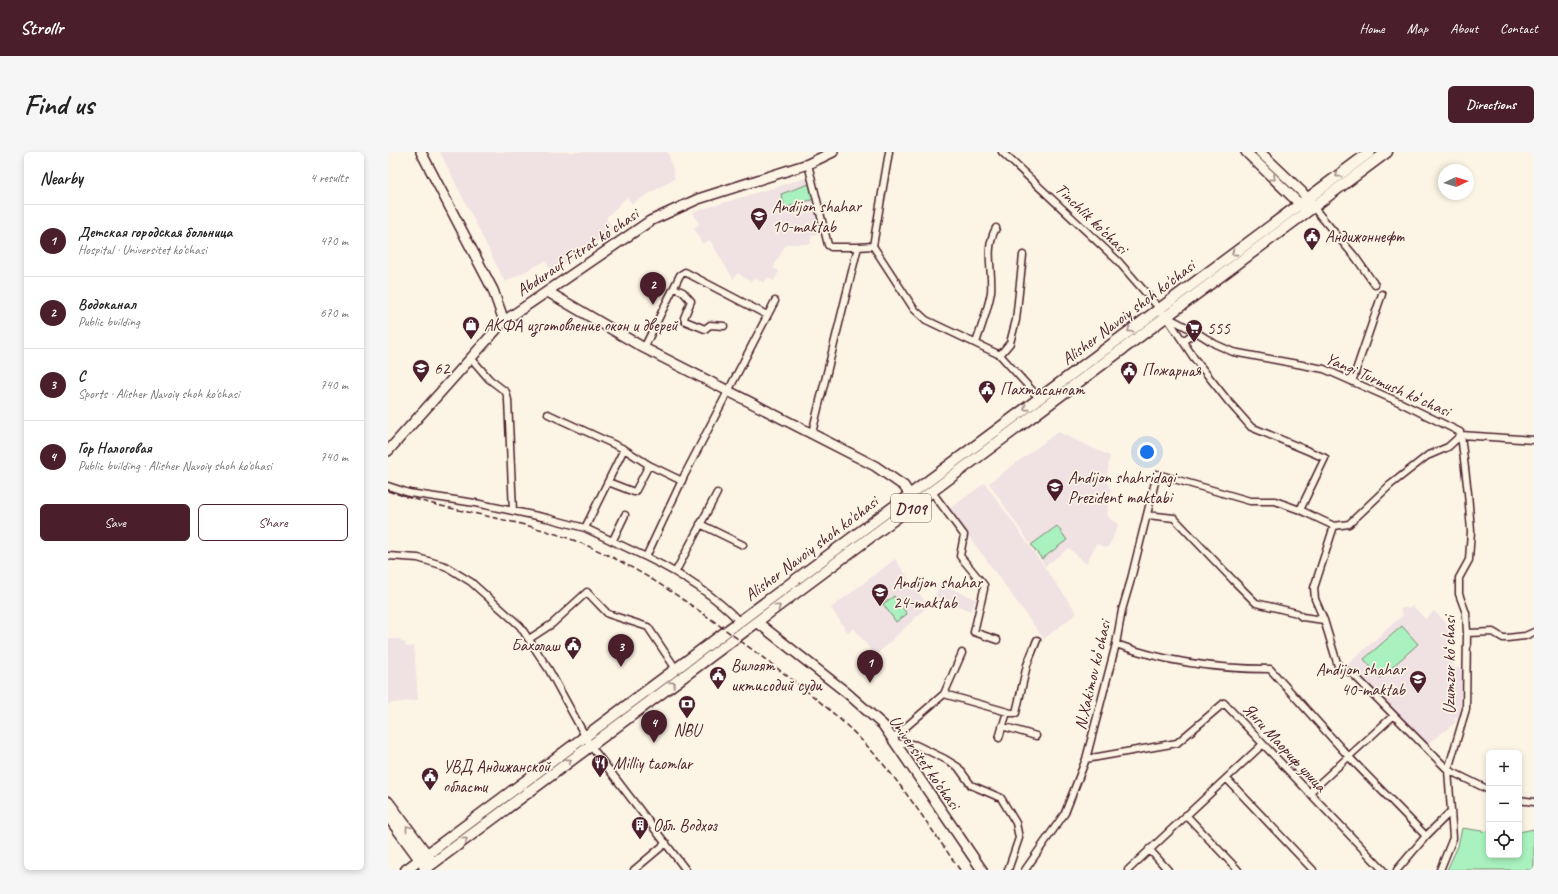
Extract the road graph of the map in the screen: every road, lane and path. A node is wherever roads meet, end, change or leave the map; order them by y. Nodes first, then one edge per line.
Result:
1 (421, 152) edge
2 (833, 152) edge
3 (889, 152) edge
4 (1002, 152) edge
5 (1246, 152) edge
6 (1260, 152) edge
7 (1370, 152) edge
8 (1387, 152) edge
9 (808, 164) junction
10 (1307, 205) junction
11 (996, 228) dead end
12 (873, 246) junction
13 (858, 247) junction
14 (1024, 255) dead end
15 (1375, 285) dead end
16 (674, 288) junction
17 (548, 292) junction
18 (1382, 294) dead end
19 (775, 301) dead end
20 (1162, 312) junction
21 (767, 315) junction
22 (504, 321) junction
23 (724, 326) dead end
24 (1196, 332) junction
25 (1183, 341) junction
26 (976, 343) junction
27 (1110, 345) junction
28 (644, 348) junction
29 (1117, 354) junction
30 (1000, 355) junction
31 (1097, 355) junction
32 (471, 358) junction
33 (1104, 364) junction
34 (1352, 382) junction
35 (727, 392) junction
36 (1039, 398) junction
37 (548, 414) dead end
38 (1007, 422) junction
39 (1013, 430) junction
40 (812, 433) junction
41 (1461, 435) junction
42 (1534, 440) edge
43 (624, 449) junction
44 (388, 451) edge
45 (649, 465) junction
46 (682, 481) junction
47 (608, 482) junction
48 (388, 486) edge
49 (932, 492) junction
50 (717, 493) dead end
51 (909, 495) junction
52 (916, 504) junction
53 (1300, 510) junction
54 (513, 511) junction
55 (625, 515) dead end
56 (1147, 515) junction
57 (700, 524) junction
58 (1334, 526) junction
59 (585, 528) junction
60 (852, 537) junction
61 (612, 540) junction
62 (743, 544) dead end
63 (858, 547) junction
64 (388, 556) edge
65 (646, 557) junction
66 (676, 571) junction
67 (1324, 620) junction
68 (739, 621) junction
69 (757, 622) junction
70 (1534, 632) edge
71 (1467, 633) junction
72 (529, 638) junction
73 (997, 640) dead end
74 (1037, 640) dead end
75 (1116, 644) junction
76 (962, 653) dead end
77 (676, 669) junction
78 (944, 694) junction
79 (1007, 712) junction
80 (1393, 716) junction
81 (1002, 726) junction
82 (1036, 736) dead end
83 (999, 738) dead end
84 (588, 741) junction
85 (895, 741) junction
86 (1263, 744) junction
87 (1349, 757) junction
88 (1086, 759) junction
89 (1448, 770) junction
90 (1227, 779) junction
91 (1486, 789) edge
92 (1309, 793) junction
93 (1522, 800) edge
94 (388, 802) edge
95 (1534, 802) edge
96 (1451, 811) junction
97 (1186, 815) junction
98 (388, 816) edge
99 (1426, 836) junction
100 (666, 843) junction
101 (1149, 849) junction
102 (424, 857) junction
103 (430, 868) edge
104 (406, 870) edge
105 (634, 870) edge
106 (686, 870) edge
107 (982, 870) edge
108 (1008, 870) edge
109 (1024, 870) edge
110 (1128, 870) edge
111 (1168, 870) edge
112 (1238, 870) edge
113 (1313, 870) edge
114 (1383, 870) edge
115 (1397, 870) edge
116 (1440, 870) edge

1 - 22 main road
2 - 9 main road, Abdurauf Fitrat koʻchasi
3 - 12 street
4 - 20 street, Tinchlik kо‘chasi
5 -> 10 main road
6 - 10 main road
7 -> 10 main road, Alisher Navoiy shoh ko'chasi / D109
8 - 10 main road, Alisher Navoiy shoh ko'chasi / D109
9 - 13 street
9 - 17 main road, Abdurauf Fitrat koʻchasi
10 - 15 street
10 - 20 main road, Alisher Navoiy shoh ko'chasi / D109
11 - 26 street
12 - 13 street
12 - 26 street
13 - 40 street
14 - 30 street
16 - 21 street
16 - 23 street
16 - 28 street
17 - 22 main road, Abdurauf Fitrat koʻchasi
17 - 28 main road
18 - 34 street
19 - 21 street
20 - 24 street, Yangi Turmush koʻchasi
20 - 25 street
20 -> 27 main road, Alisher Navoiy shoh ko'chasi / D109
20 - 29 main road, Alisher Navoiy shoh ko'chasi / D109
21 - 35 street
22 - 32 main road, Abdurauf Fitrat koʻchasi
24 - 25 street
24 - 34 street, Yangi Turmush koʻchasi
25 - 53 street
26 - 30 street
27 - 29 main road
27 - 31 main road, Alisher Navoiy shoh ko'chasi / D109
28 - 35 main road
29 - 33 main road, Alisher Navoiy shoh ko'chasi / D109
30 - 36 street
31 - 33 main road
31 - 36 main road, Alisher Navoiy shoh ko'chasi / D109
32 - 44 main road, Abdurauf Fitrat koʻchasi
32 - 54 street
33 - 39 main road, Alisher Navoiy shoh ko'chasi / D109
34 - 41 street, Yangi Turmush koʻchasi
35 - 40 main road
35 - 46 street
36 -> 38 main road, Alisher Navoiy shoh ko'chasi / D109
37 - 43 street
38 - 39 main road
38 - 51 main road, Alisher Navoiy shoh ko'chasi / D109
39 - 49 main road, Alisher Navoiy shoh ko'chasi / D109
40 - 51 main road
41 - 42 street, Yangi Turmush koʻchasi
41 - 58 street
41 - 71 street, Uzumzor koʻchasi
43 - 45 street
43 - 47 street
45 - 46 street
45 - 47 street
46 - 65 street
47 - 59 street
48 - 54 street
49 - 52 main road, Alisher Navoiy shoh ko'chasi / D109
49 - 73 street
50 - 57 street
51 - 52 main road
51 - 60 main road, Alisher Navoiy shoh ko'chasi / D109
52 - 63 main road, Alisher Navoiy shoh ko'chasi / D109
53 - 56 street, N.Xakimov koʻchasi
53 - 58 street
54 - 59 street
55 - 61 street
56 - 67 street
56 - 75 street, N.Xakimov koʻchasi
57 - 62 street
57 - 66 street
58 - 67 street
59 - 61 street
60 - 63 main road
60 - 68 main road, Alisher Navoiy shoh ko'chasi / D109
61 - 65 street
69 -> 63 main road, Alisher Navoiy shoh ko'chasi / D109
64 - 72 street
65 - 66 street
66 - 68 street
67 - 80 street
68 - 77 main road, Alisher Navoiy shoh ko'chasi / D109
84 -> 69 main road, Alisher Navoiy shoh ko'chasi / D109
69 - 85 main road, Universitet kо‘chasi
70 - 71 street
71 - 89 street, Uzumzor koʻchasi
72 - 77 street
72 - 84 street
74 - 79 street
75 - 87 street
75 - 88 street, N.Xakimov koʻchasi
76 - 78 street
77 - 84 main road, Alisher Navoiy shoh ko'chasi / D109
78 - 79 street
78 - 85 street
79 - 81 street
80 - 87 street
80 - 89 street
81 - 82 street
81 - 83 street
84 - 100 street
84 - 102 main road, Alisher Navoiy shoh ko'chasi / D109
103 -> 84 main road, Alisher Navoiy shoh ko'chasi / D109
85 - 107 main road, Universitet kо‘chasi
85 - 108 street
86 - 88 street, Янги Маориф улица
86 - 90 street
86 - 92 street, Янги Маориф улица
87 - 92 street
87 - 99 street
88 - 109 street, N.Xakimov koʻchasi
89 - 91 street
89 - 96 street, Uzumzor koʻchasi
90 - 97 street
90 - 113 street
92 - 114 street, Янги Маориф улица
93 - 95 street
102 -> 94 main road
96 - 99 street
96 - 116 street, Uzumzor koʻchasi
97 - 101 street
97 - 112 street
98 - 102 main road
99 - 115 street
100 - 105 street
100 - 106 street
101 - 110 street
101 - 111 street
102 - 103 main road
102 - 104 main road, Alisher Navoiy shoh ko'chasi

